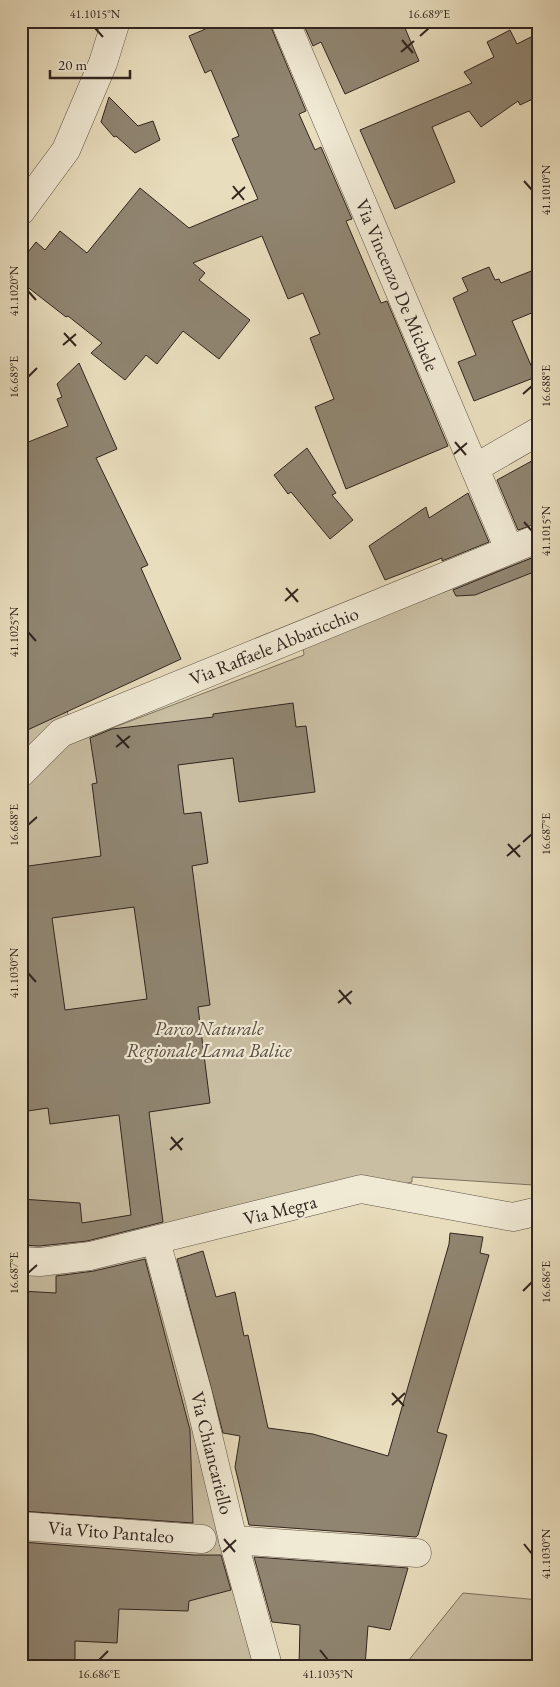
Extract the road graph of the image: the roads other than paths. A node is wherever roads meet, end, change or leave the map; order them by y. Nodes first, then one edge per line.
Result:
1 (116, 21) edge
2 (285, 21) edge
3 (21, 211) edge
4 (539, 431) edge
5 (475, 468) junction
6 (539, 538) edge
7 (509, 549) junction
8 (21, 773) edge
9 (539, 1211) edge
10 (156, 1241) junction
11 (21, 1261) edge
12 (21, 1526) edge
13 (202, 1538) dead end
14 (233, 1540) junction
15 (417, 1553) dead end
16 (268, 1666) edge

1 - 3 street
2 - 5 street, Via Vincenzo De Michele
4 - 5 street
5 - 7 street, Via Vincenzo De Michele
6 - 7 street, Via Raffaele Abbaticchio
7 - 8 street, Via Raffaele Abbaticchio
9 - 10 street, Via Megra
10 - 11 street, Via Megra
10 - 14 street, Via Chiancariello
12 - 13 street, Via Vito Pantaleo
14 - 15 street
14 - 16 street, Via Chiancariello

